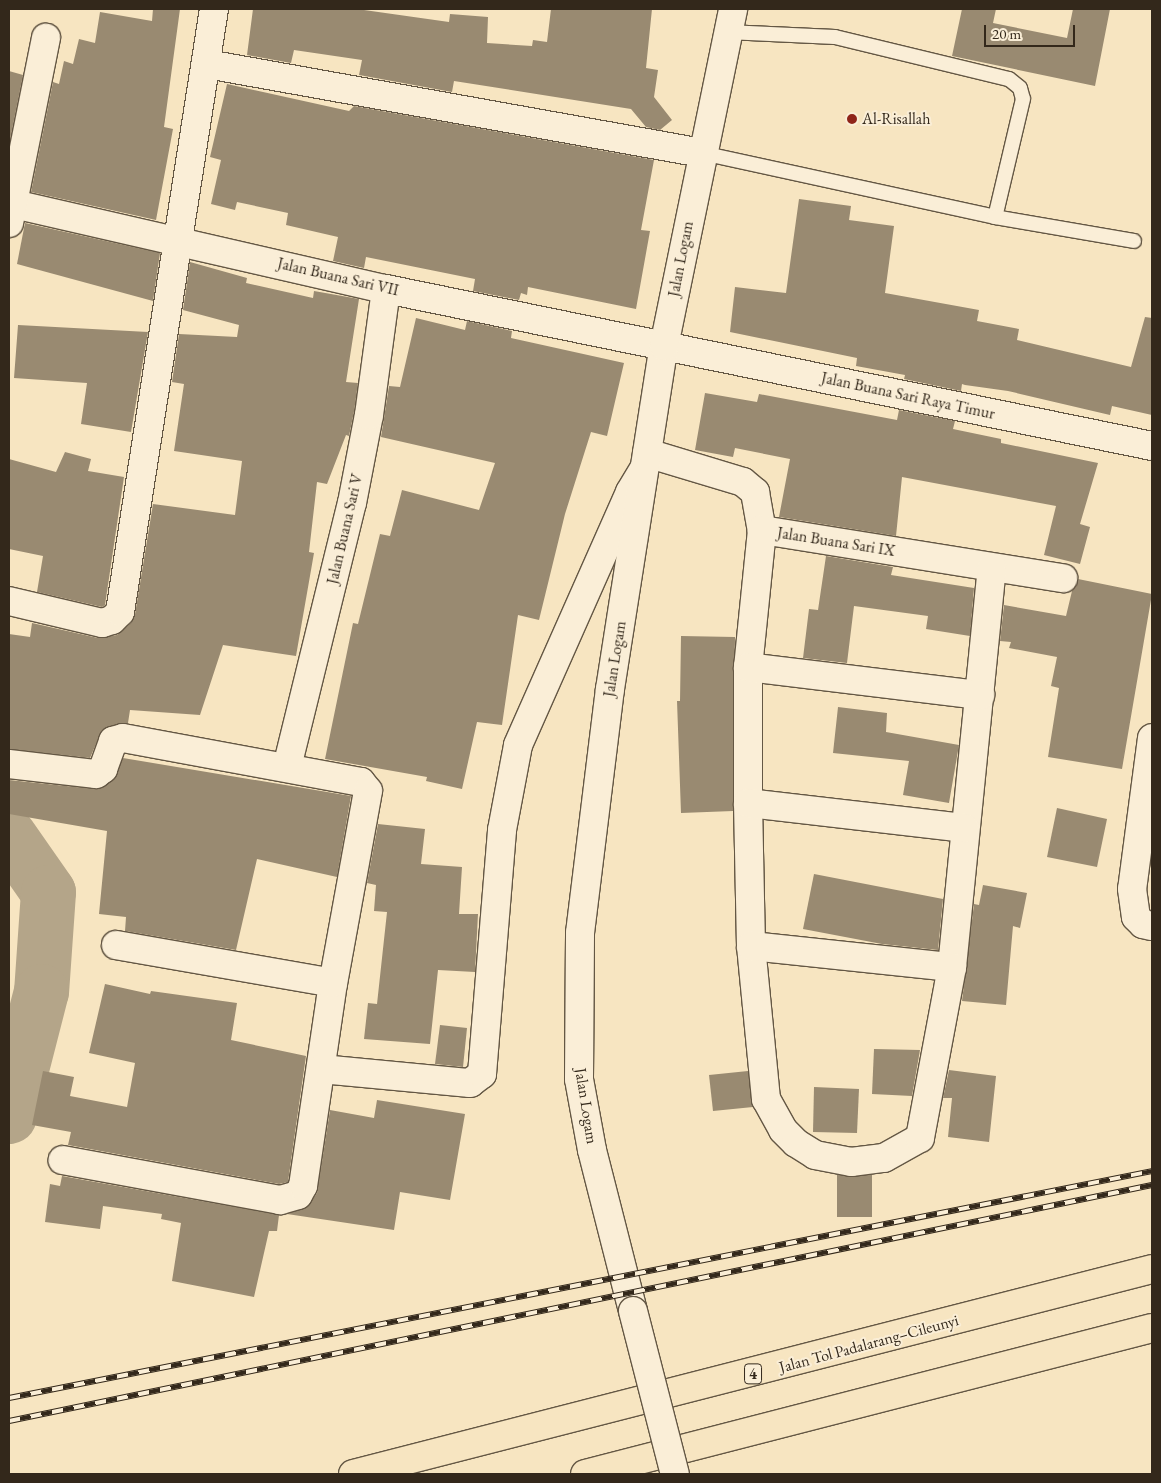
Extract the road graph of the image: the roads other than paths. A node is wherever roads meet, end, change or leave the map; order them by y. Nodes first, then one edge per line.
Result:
1 (214, 9) edge
2 (730, 21) edge
3 (46, 38) dead end
4 (207, 64) junction
5 (702, 153) junction
6 (10, 210) edge
7 (995, 217) junction
8 (181, 240) junction
9 (1134, 241) dead end
10 (386, 288) junction
11 (664, 346) junction
12 (1152, 446) edge
13 (646, 460) junction
14 (762, 530) junction
15 (992, 568) junction
16 (1063, 578) dead end
17 (9, 601) edge
18 (748, 667) junction
19 (980, 696) junction
20 (1152, 738) edge
21 (9, 764) edge
22 (287, 767) junction
23 (748, 804) junction
24 (965, 828) junction
25 (1152, 926) edge
26 (116, 945) dead end
27 (752, 946) junction
28 (952, 967) junction
29 (333, 983) junction
30 (321, 1069) junction
31 (63, 1160) dead end
32 (1152, 1269) edge
33 (1152, 1328) edge
34 (353, 1474) edge
35 (585, 1474) edge
36 (675, 1474) edge

1 - 4 street
2 - 5 street, Jalan Logam
2 - 7 lane
3 - 6 street, Jalan Buana Sari VII
4 - 5 street
4 - 8 street
5 - 7 lane
5 - 11 street, Jalan Logam
6 - 8 street, Jalan Buana Sari VII
7 - 9 lane
8 - 10 street, Jalan Buana Sari VII
8 - 17 street
10 - 11 street, Jalan Buana Sari VII
10 - 22 street, Jalan Buana Sari V
11 - 12 street, Jalan Buana Sari Raya Timur
11 - 13 street, Jalan Logam
13 - 14 street, Jalan Buana Sari IX
13 - 30 street
13 - 36 street, Jalan Logam, bridge
14 - 15 street, Jalan Buana Sari IX
14 - 18 street
15 - 16 street, Jalan Buana Sari IX
15 - 19 street
18 - 19 street
18 - 23 street
19 - 24 street
20 - 25 street
21 - 22 street
22 - 29 street
23 - 24 street
23 - 27 street
24 - 28 street
26 - 29 street
27 - 28 street
27 - 28 street
29 - 30 street
30 - 31 street
32 - 34 highway, Jalan Tol Padalarang–Cileunyi / 4
33 - 35 highway

